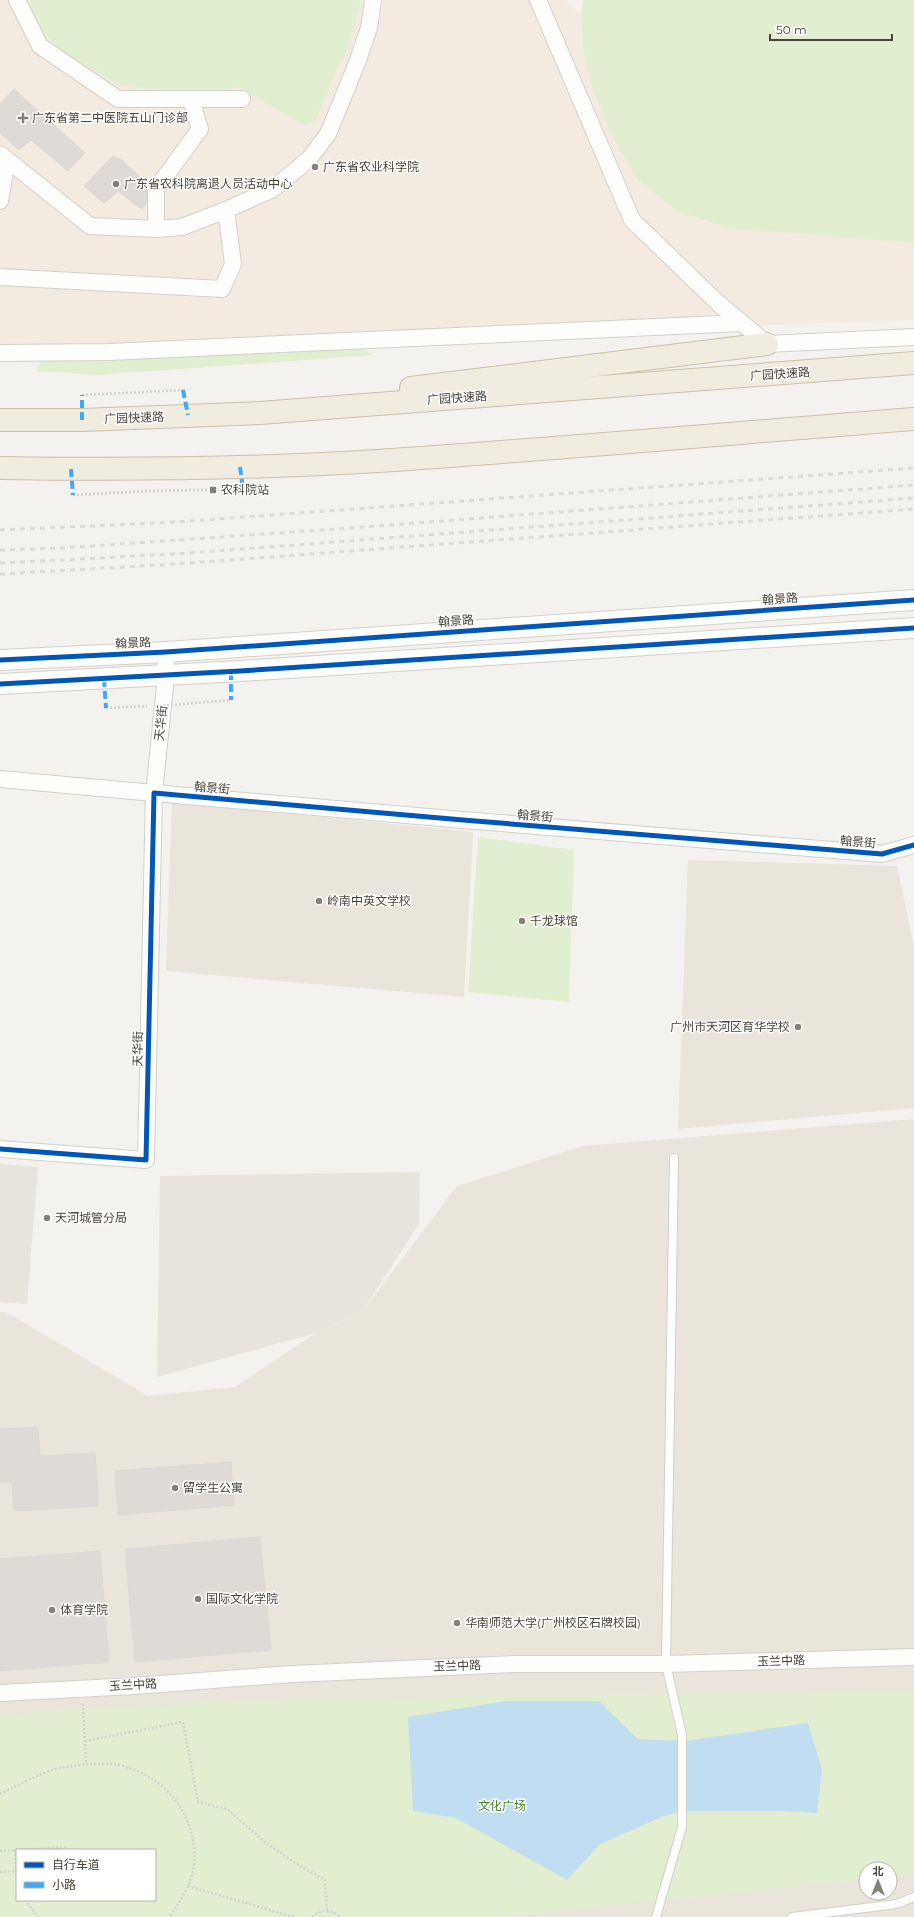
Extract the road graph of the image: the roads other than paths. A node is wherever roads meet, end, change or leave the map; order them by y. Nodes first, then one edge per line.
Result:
1 (18, 0) edge
2 (373, 0) edge
3 (538, 0) edge
4 (191, 99) junction
5 (242, 99) dead end
6 (4, 157) edge
7 (0, 201) edge
8 (226, 210) junction
9 (156, 228) junction
10 (0, 277) edge
11 (742, 323) junction
12 (914, 337) edge
13 (767, 344) junction
14 (0, 353) edge
15 (914, 363) edge
16 (260, 413) junction
17 (914, 419) edge
18 (0, 420) edge
19 (0, 468) edge
20 (914, 600) edge
21 (914, 628) edge
22 (166, 652) junction
23 (0, 660) edge
24 (166, 674) junction
25 (0, 684) edge
26 (0, 780) edge
27 (154, 793) junction
28 (914, 845) edge
29 (0, 1148) edge
30 (674, 1158) dead end
31 (914, 1657) edge
32 (666, 1664) junction
33 (0, 1693) edge
34 (914, 1897) edge
35 (656, 1917) edge
36 (792, 1917) edge

1 - 4 street
2 - 8 street
3 - 11 street
4 - 5 street
4 - 9 street
6 - 7 street
6 - 9 street
8 - 9 street
8 - 10 street
11 - 13 street
11 - 14 street
12 - 13 street
13 - 16 highway
15 - 16 highway, 广园快速路
16 - 18 highway, 广园快速路
17 - 19 highway
20 - 22 street, 翰景路
21 - 24 street
22 - 23 street, 翰景路
22 - 24 street, 天华街
24 - 25 street
24 - 27 street, 天华街
26 - 27 street
27 - 28 street, 翰景街
27 - 29 street, 天华街
30 - 32 lane
31 - 32 street, 玉兰中路
32 - 33 street, 玉兰中路
32 - 35 lane
34 - 36 lane

